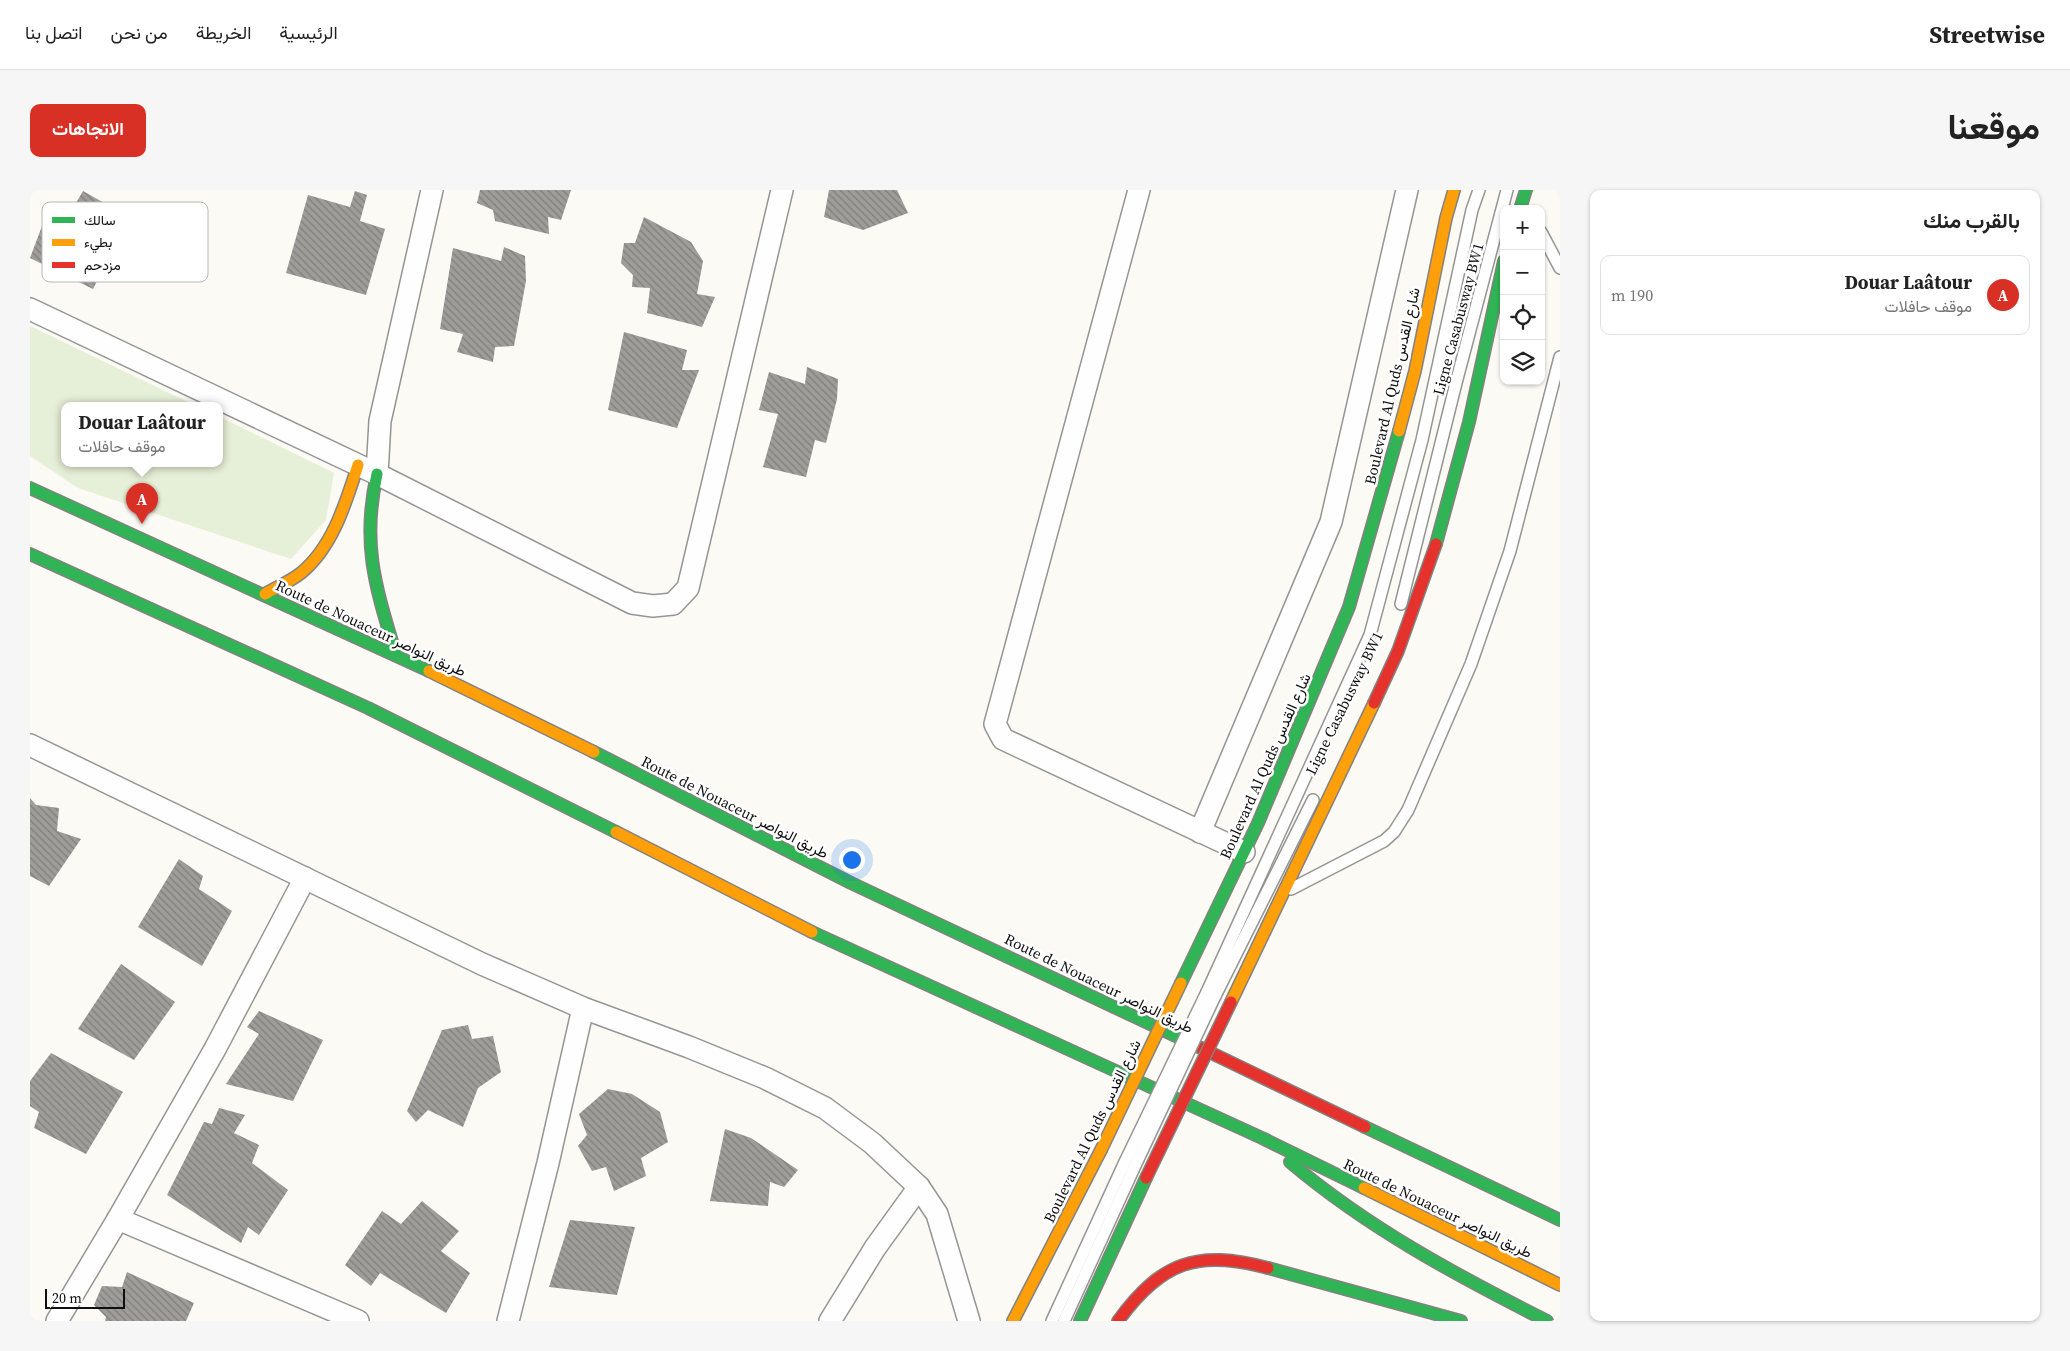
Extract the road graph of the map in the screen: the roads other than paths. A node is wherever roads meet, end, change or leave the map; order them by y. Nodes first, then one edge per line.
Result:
1 (432, 190) edge
2 (782, 190) edge
3 (1139, 190) edge
4 (1406, 190) edge
5 (1454, 190) edge
6 (1479, 190) edge
7 (1507, 190) edge
8 (1545, 240) edge
9 (1560, 268) edge
10 (1500, 279) edge
11 (30, 309) edge
12 (1560, 357) edge
13 (380, 421) junction
14 (358, 465) junction
15 (377, 474) junction
16 (30, 488) edge
17 (30, 554) edge
18 (265, 594) junction
19 (396, 655) junction
20 (1352, 721) dead end
21 (30, 745) edge
22 (1317, 792) dead end
23 (1200, 832) junction
24 (1244, 852) junction
25 (305, 878) junction
26 (1284, 892) junction
27 (1211, 994) junction
28 (583, 1008) junction
29 (1262, 1138) junction
30 (1128, 1167) junction
31 (919, 1187) junction
32 (118, 1219) junction
33 (1560, 1220) edge
34 (1560, 1285) edge
35 (56, 1321) edge
36 (358, 1321) edge
37 (508, 1321) edge
38 (830, 1321) edge
39 (969, 1321) edge
40 (1013, 1321) edge
41 (1052, 1321) edge
42 (1064, 1321) edge
43 (1080, 1321) edge
44 (1118, 1321) edge
45 (1461, 1321) edge
46 (1547, 1321) edge

1 - 13 street
2 - 15 street
3 - 23 street
4 - 23 street
5 - 24 main road, Boulevard Al Quds شارع القدس
6 - 27 lane, Ligne Casabusway BW1
7 - 20 lane, Ligne Casabusway BW1
8 - 9 lane
10 - 26 main road
11 - 14 street
12 - 26 lane
13 - 14 street
13 - 15 street
14 - 15 street
14 - 18 main road
15 - 19 main road
16 - 18 main road, Route de Nouaceur طريق النواصر
17 - 29 main road, Route de Nouaceur طريق النواصر
18 - 19 main road, Route de Nouaceur طريق النواصر
19 - 33 main road, Route de Nouaceur طريق النواصر
21 - 25 street
22 - 27 lane, Ligne Casabusway BW1
23 - 24 street
24 - 40 main road, Boulevard Al Quds شارع القدس, bridge
25 - 28 street
25 - 32 street
26 - 43 main road, bridge
27 - 30 lane, Ligne Casabusway BW1, bridge
28 - 31 street
28 - 37 street
29 - 34 main road, Route de Nouaceur طريق النواصر
29 - 46 main road
30 - 41 lane
30 - 42 lane
31 - 38 street
31 - 39 street
32 - 35 street
32 - 36 street
44 - 45 main road

